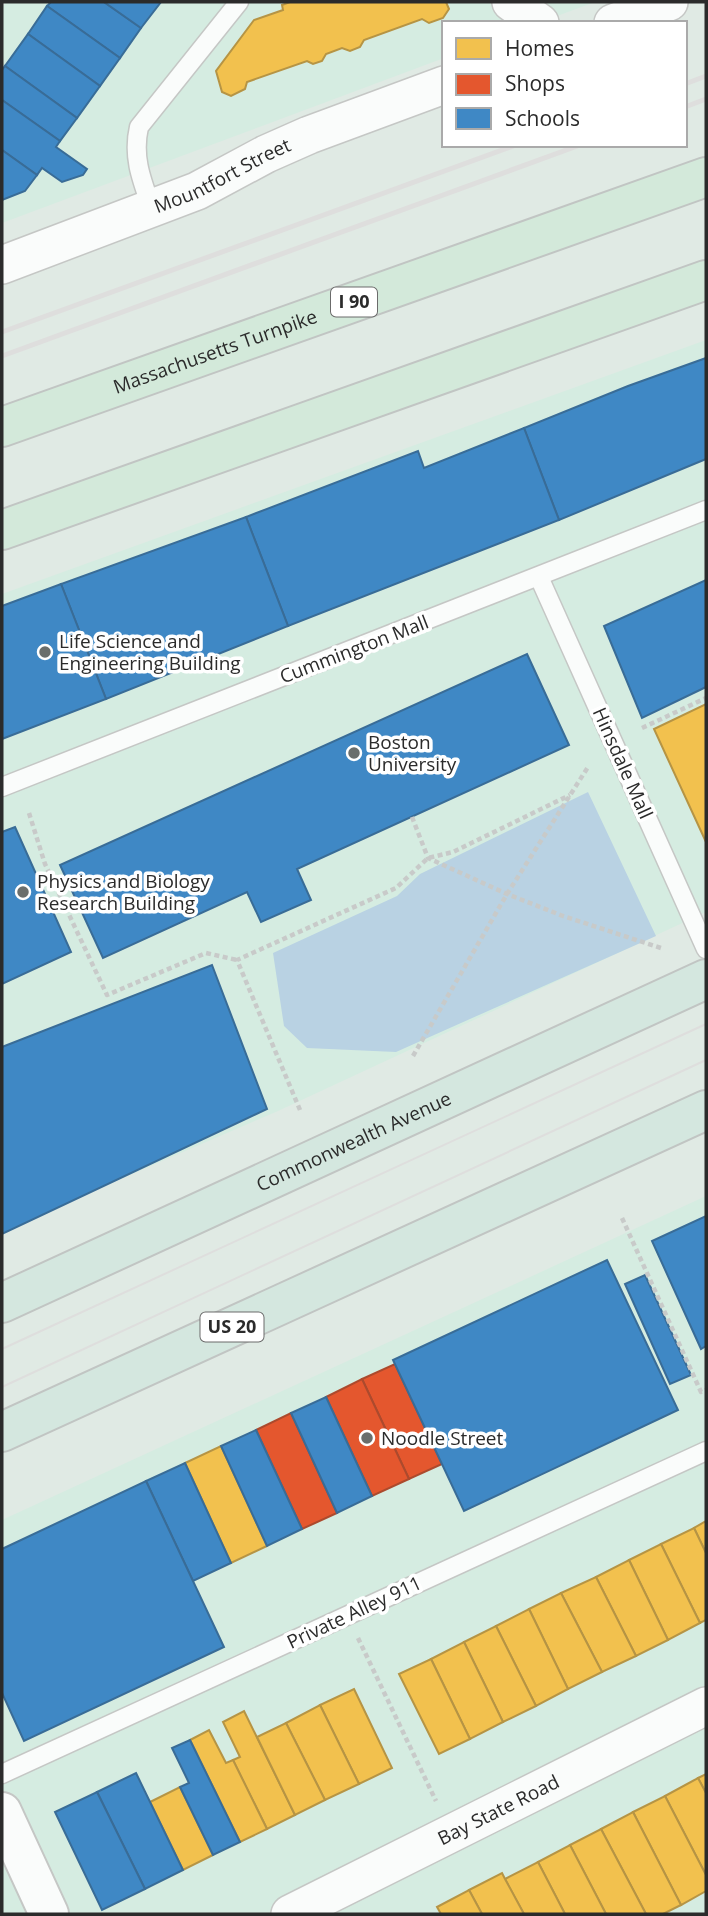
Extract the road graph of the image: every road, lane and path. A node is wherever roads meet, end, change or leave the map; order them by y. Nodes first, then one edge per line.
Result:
1 (239, 2) edge
2 (511, 2) edge
3 (606, 2) edge
4 (670, 2) edge
5 (537, 21) edge
6 (592, 21) edge
7 (618, 21) edge
8 (442, 86) edge
9 (706, 177) edge
10 (152, 209) junction
11 (2, 265) edge
12 (706, 281) edge
13 (2, 427) edge
14 (706, 510) edge
15 (2, 530) edge
16 (538, 578) junction
17 (706, 698) edge
18 (642, 728) dead end
19 (588, 767) dead end
20 (2, 787) edge
21 (570, 795) junction
22 (29, 813) dead end
23 (412, 817) dead end
24 (428, 858) junction
25 (507, 894) junction
26 (664, 949) dead end
27 (706, 949) edge
28 (237, 960) junction
29 (706, 979) edge
30 (413, 1056) dead end
31 (300, 1110) dead end
32 (706, 1110) edge
33 (622, 1218) dead end
34 (2, 1303) edge
35 (706, 1390) edge
36 (2, 1432) edge
37 (706, 1451) edge
38 (347, 1616) junction
39 (706, 1706) edge
40 (2, 1774) edge
41 (436, 1802) dead end
42 (2, 1812) edge
43 (49, 1914) edge
44 (290, 1914) edge

1 - 10 lane
2 - 5 street
3 - 6 street
4 - 7 street
8 - 10 street, Mountfort Street
9 - 13 highway, Massachusetts Turnpike / I 90
10 - 11 street, Mountfort Street
12 - 15 highway
14 - 16 lane, Cummington Mall
16 - 20 lane, Cummington Mall
16 - 27 lane, Hinsdale Mall
17 - 18 path
19 - 21 path
21 - 24 path
21 - 25 path
22 - 28 path
23 - 24 path
24 - 25 path
24 - 28 path
25 - 26 path
25 - 30 path
28 - 31 path
29 - 34 main road, Commonwealth Avenue
32 - 36 main road, US 20
33 - 35 path
37 - 38 lane, Private Alley 911
38 - 40 lane, Private Alley 911
38 - 41 path
39 - 44 street, Bay State Road
42 - 43 street

